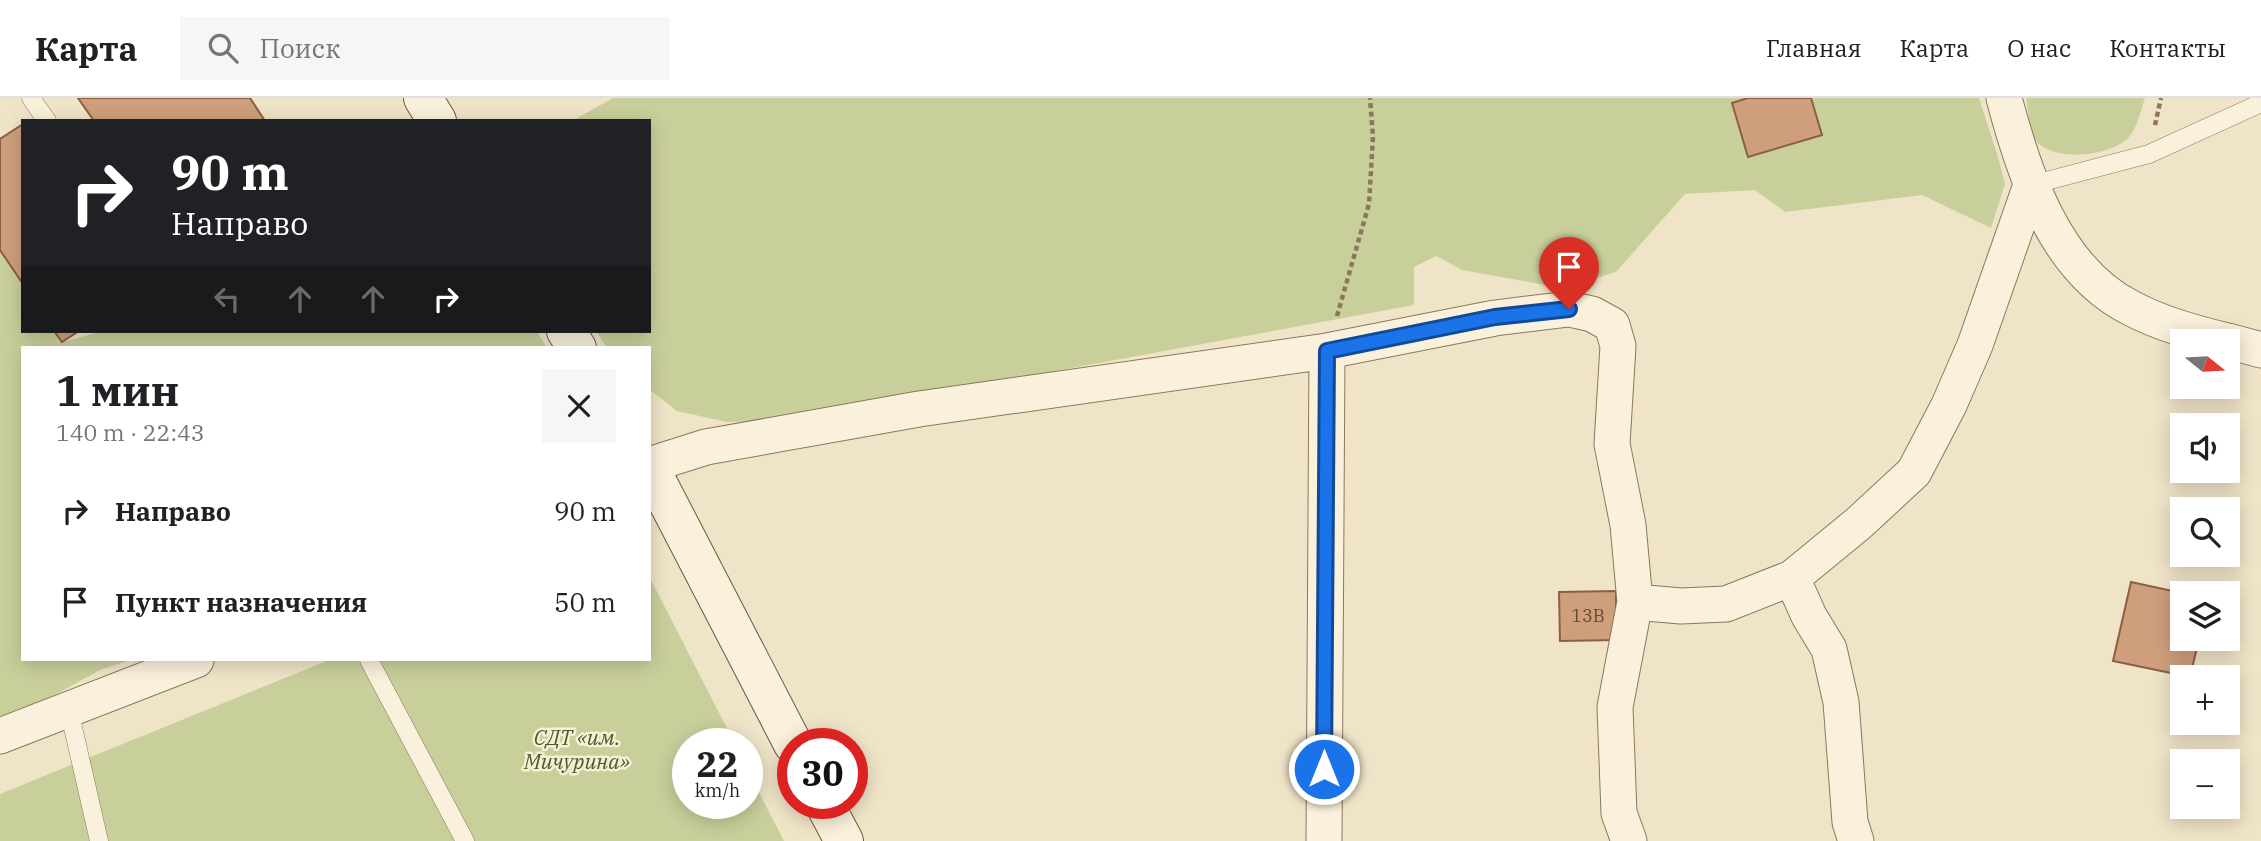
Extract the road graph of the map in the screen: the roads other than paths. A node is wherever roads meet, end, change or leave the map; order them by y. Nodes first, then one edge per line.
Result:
1 (31, 98) edge
2 (2004, 98) edge
3 (2261, 103) edge
4 (46, 119) edge
5 (2031, 185) junction
6 (2184, 329) edge
7 (2240, 344) edge
8 (2261, 350) edge
9 (1327, 351) junction
10 (651, 465) edge
11 (651, 470) edge
12 (1792, 578) junction
13 (1635, 602) junction
14 (192, 661) edge
15 (370, 661) edge
16 (69, 710) junction
17 (785, 728) edge
18 (0, 736) edge
19 (832, 819) edge
20 (99, 841) edge
21 (465, 841) edge
22 (844, 841) edge
23 (1324, 841) edge
24 (1629, 841) edge
25 (1856, 841) edge

1 - 4 lane
2 - 5 street
3 - 5 lane
5 - 6 street
5 - 12 street
7 - 8 street
9 - 10 street
9 - 13 street
9 - 23 street
11 - 17 street
12 - 13 street
12 - 25 street
13 - 24 street
14 - 16 street
15 - 21 lane
16 - 18 street
16 - 20 lane
19 - 22 street

